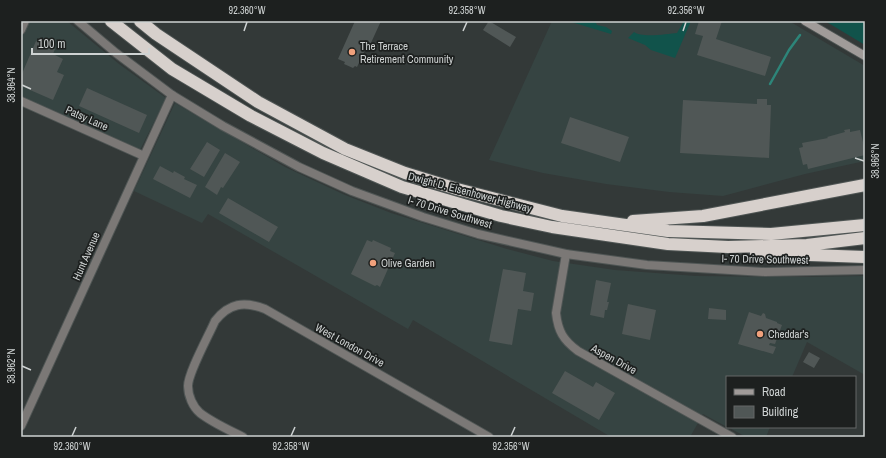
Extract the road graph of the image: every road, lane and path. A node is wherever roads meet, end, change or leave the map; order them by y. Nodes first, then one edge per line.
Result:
1 (25, 21) edge
2 (78, 21) edge
3 (111, 21) edge
4 (140, 21) edge
5 (805, 21) edge
6 (21, 30) edge
7 (865, 56) edge
8 (172, 95) junction
9 (21, 101) edge
10 (144, 156) junction
11 (865, 185) edge
12 (607, 222) junction
13 (865, 225) edge
14 (865, 238) edge
15 (728, 247) junction
16 (566, 254) junction
17 (865, 257) edge
18 (865, 270) edge
19 (21, 426) edge
20 (243, 437) edge
21 (490, 437) edge
22 (732, 437) edge

1 - 6 street
2 - 8 street, I- 70 Drive Southwest
3 - 15 highway, Dwight D. Eisenhower Highway
4 - 12 highway, Dwight D. Eisenhower Highway
5 - 7 main road
8 - 10 street, Hunt Avenue
8 - 16 street, I- 70 Drive Southwest
9 - 10 street, Patsy Lane
10 - 19 street, Hunt Avenue
11 - 12 highway
12 - 13 highway, Dwight D. Eisenhower Highway
14 - 15 highway, Dwight D. Eisenhower Highway
15 - 17 highway
16 - 18 street, I- 70 Drive Southwest
16 - 22 street, Aspen Drive
20 - 21 street, West London Drive

